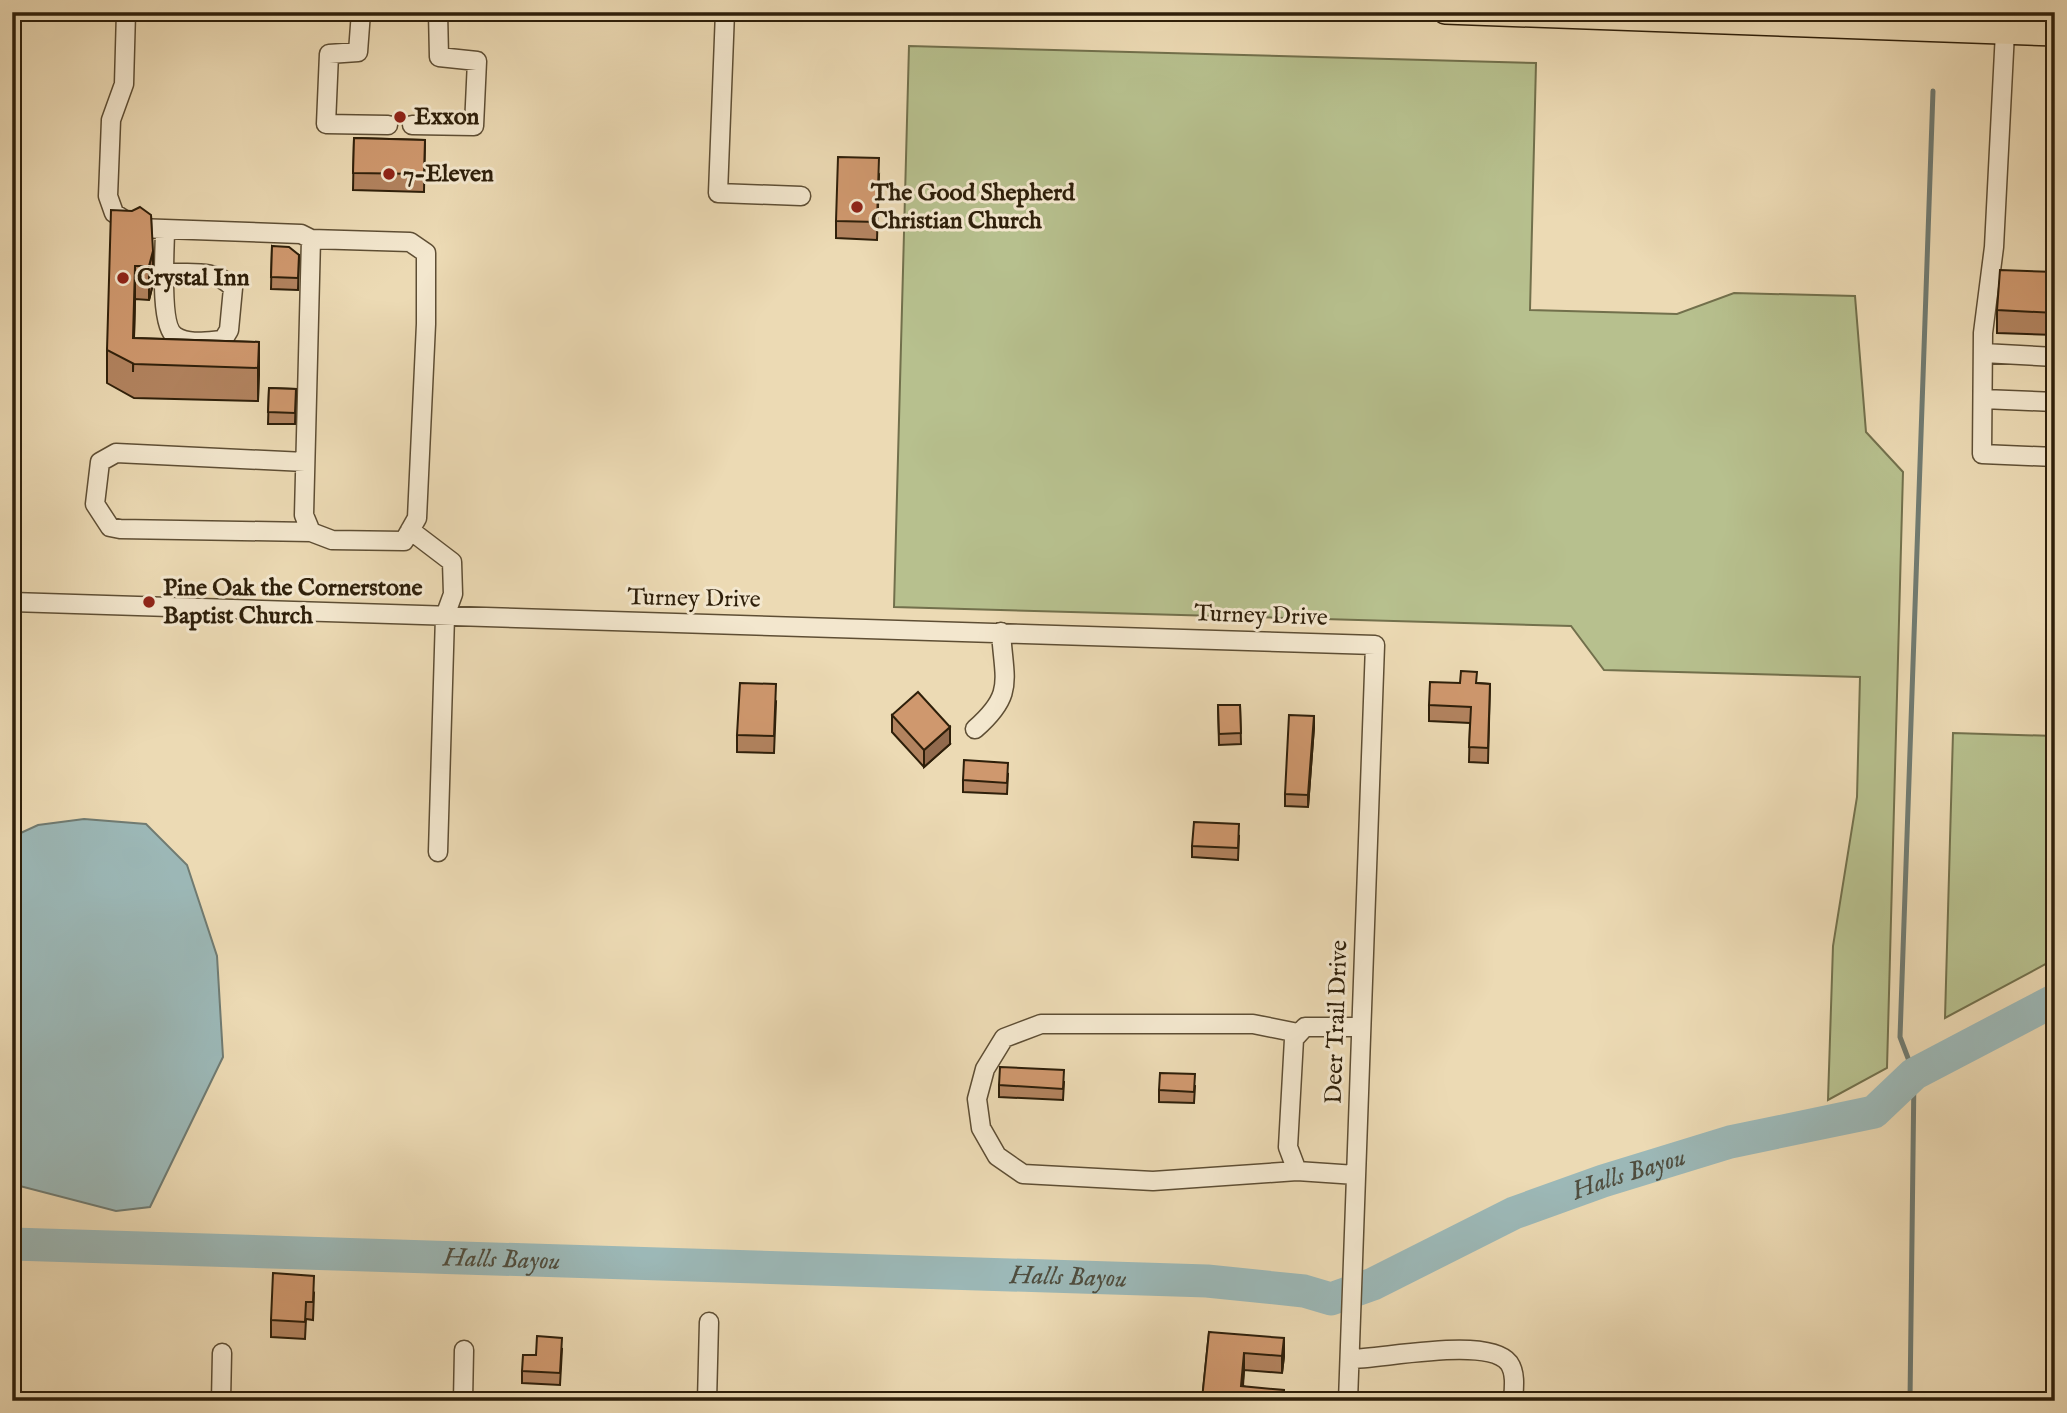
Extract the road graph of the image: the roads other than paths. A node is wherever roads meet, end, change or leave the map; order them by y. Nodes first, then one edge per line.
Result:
1 (126, 12) edge
2 (362, 12) edge
3 (438, 12) edge
4 (725, 12) edge
5 (1445, 12) edge
6 (1662, 15) edge
7 (1780, 18) edge
8 (1934, 20) edge
9 (2043, 26) edge
10 (2005, 32) junction
11 (388, 125) dead end
12 (412, 125) dead end
13 (801, 196) dead end
14 (165, 230) junction
15 (311, 239) junction
16 (165, 273) junction
17 (1983, 353) junction
18 (2055, 356) edge
19 (1983, 399) junction
20 (2055, 402) edge
21 (2055, 457) edge
22 (305, 462) junction
23 (410, 530) junction
24 (311, 532) junction
25 (12, 602) edge
26 (445, 615) junction
27 (1001, 632) junction
28 (1375, 645) joint
29 (975, 729) dead end
30 (438, 852) dead end
31 (1362, 1027) junction
32 (1298, 1033) junction
33 (1297, 1171) junction
34 (1356, 1175) junction
35 (709, 1322) dead end
36 (464, 1350) dead end
37 (222, 1353) dead end
38 (1350, 1359) junction
39 (1513, 1400) edge
40 (220, 1401) edge
41 (463, 1401) edge
42 (707, 1401) edge
43 (1348, 1401) edge

1 - 14 street
2 - 11 street
3 - 12 street
4 - 13 street
5 - 6 main road
6 - 7 main road
7 - 8 main road
8 - 10 main road
9 - 10 main road
10 - 17 street
14 - 15 street
14 - 16 street
15 - 22 street
15 - 23 street
16 - 16 street
17 - 18 street
17 - 19 street
19 - 20 street
19 - 21 street
22 - 24 street
22 - 24 street
23 - 24 street
23 - 26 street
25 - 26 street, Turney Drive
26 - 27 street, Turney Drive
26 - 30 street
27 - 28 street, Turney Drive
27 - 29 street
28 - 31 street, Deer Trail Drive
31 - 32 street
31 - 34 street, Deer Trail Drive
32 - 33 street
32 - 33 street
33 - 34 street
34 - 38 street, Deer Trail Drive
35 - 42 street
36 - 41 street
37 - 40 street
38 - 39 street
38 - 43 street, Deer Trail Drive

